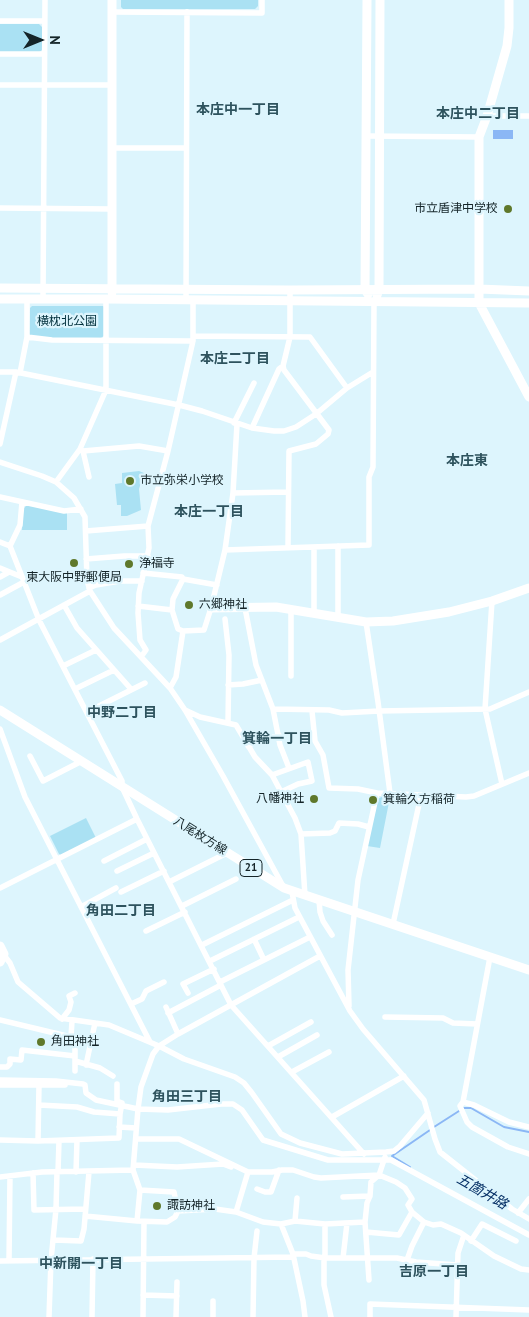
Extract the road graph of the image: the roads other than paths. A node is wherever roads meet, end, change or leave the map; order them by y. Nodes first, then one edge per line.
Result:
1 (45, 0) edge
2 (112, 0) edge
3 (262, 0) edge
4 (366, 0) edge
5 (380, 0) edge
6 (509, 0) edge
7 (112, 12) junction
8 (187, 12) junction
9 (0, 21) edge
10 (44, 21) junction
11 (0, 54) edge
12 (44, 54) junction
13 (0, 85) edge
14 (44, 85) junction
15 (111, 85) junction
16 (487, 116) junction
17 (529, 116) edge
18 (367, 136) junction
19 (379, 136) junction
20 (479, 138) junction
21 (112, 148) junction
22 (186, 148) junction
23 (0, 208) edge
24 (43, 208) junction
25 (111, 209) junction
26 (0, 288) edge
27 (112, 288) junction
28 (43, 289) junction
29 (186, 289) junction
30 (479, 289) junction
31 (290, 290) junction
32 (365, 290) junction
33 (379, 290) junction
34 (529, 291) edge
35 (0, 299) edge
36 (43, 299) junction
37 (109, 299) junction
38 (27, 300) junction
39 (190, 300) junction
40 (290, 301) junction
41 (374, 302) junction
42 (479, 303) junction
43 (529, 303) edge
44 (290, 337) junction
45 (27, 338) junction
46 (193, 338) junction
47 (106, 341) junction
48 (283, 366) junction
49 (0, 372) edge
50 (18, 372) junction
51 (373, 372) junction
52 (254, 383) dead end
53 (526, 386) edge
54 (347, 388) junction
55 (106, 390) junction
56 (529, 397) edge
57 (179, 405) junction
58 (316, 414) junction
59 (236, 424) junction
60 (252, 428) junction
61 (0, 444) edge
62 (82, 450) junction
63 (168, 451) junction
64 (0, 462) edge
65 (89, 477) dead end
66 (56, 482) junction
67 (288, 492) junction
68 (233, 493) junction
69 (0, 497) edge
70 (22, 502) junction
71 (81, 509) junction
72 (148, 526) junction
73 (86, 531) junction
74 (0, 542) edge
75 (10, 546) junction
76 (338, 546) junction
77 (288, 547) junction
78 (314, 547) junction
79 (225, 550) junction
80 (148, 556) junction
81 (86, 559) junction
82 (0, 568) edge
83 (9, 572) junction
84 (143, 573) junction
85 (0, 577) edge
86 (182, 579) junction
87 (23, 580) junction
88 (142, 581) junction
89 (217, 585) junction
90 (529, 588) edge
91 (90, 589) junction
92 (0, 596) edge
93 (492, 601) junction
94 (64, 605) junction
95 (138, 606) junction
96 (211, 608) junction
97 (245, 608) junction
98 (172, 610) junction
99 (292, 610) junction
100 (314, 613) junction
101 (338, 617) junction
102 (225, 619) dead end
103 (39, 620) junction
104 (366, 622) junction
105 (183, 631) junction
106 (0, 640) edge
107 (96, 650) junction
108 (141, 657) junction
109 (63, 666) junction
110 (114, 670) junction
111 (291, 676) dead end
112 (262, 680) junction
113 (145, 683) dead end
114 (228, 685) junction
115 (170, 688) junction
116 (75, 689) junction
117 (131, 689) junction
118 (529, 692) edge
119 (273, 709) junction
120 (484, 709) junction
121 (0, 710) edge
122 (184, 710) junction
123 (312, 711) junction
124 (379, 711) junction
125 (87, 712) junction
126 (228, 723) junction
127 (0, 729) edge
128 (278, 735) junction
129 (248, 746) junction
130 (30, 756) dead end
131 (82, 761) junction
132 (289, 768) junction
133 (529, 773) edge
134 (272, 775) junction
135 (502, 784) junction
136 (122, 787) junction
137 (281, 792) junction
138 (377, 793) junction
139 (390, 793) junction
140 (421, 795) junction
141 (137, 819) junction
142 (369, 827) junction
143 (301, 834) junction
144 (147, 839) junction
145 (154, 853) junction
146 (227, 853) junction
147 (56, 859) junction
148 (104, 861) dead end
149 (117, 871) dead end
150 (164, 871) junction
151 (236, 879) dead end
152 (170, 882) junction
153 (0, 888) edge
154 (290, 893) junction
155 (305, 896) junction
156 (319, 900) junction
157 (182, 906) junction
158 (81, 907) junction
159 (185, 912) junction
160 (354, 912) junction
161 (299, 917) junction
162 (393, 924) junction
163 (146, 931) dead end
164 (332, 935) dead end
165 (310, 937) junction
166 (254, 939) junction
167 (202, 945) junction
168 (1, 954) edge
169 (320, 956) junction
170 (490, 957) junction
171 (264, 960) junction
172 (210, 961) junction
173 (214, 969) junction
174 (529, 970) edge
175 (164, 982) dead end
176 (221, 984) junction
177 (75, 993) dead end
178 (188, 994) dead end
179 (131, 1004) junction
180 (231, 1005) junction
181 (349, 1009) junction
182 (385, 1017) dead end
183 (62, 1019) junction
184 (0, 1020) edge
185 (72, 1020) junction
186 (311, 1022) dead end
187 (95, 1023) junction
188 (478, 1024) junction
189 (178, 1034) junction
190 (317, 1035) dead end
191 (71, 1037) junction
192 (150, 1042) junction
193 (159, 1046) junction
194 (268, 1046) junction
195 (330, 1052) dead end
196 (278, 1057) junction
197 (75, 1059) junction
198 (86, 1065) junction
199 (0, 1068) edge
200 (75, 1071) dead end
201 (292, 1072) junction
202 (113, 1076) dead end
203 (404, 1076) junction
204 (0, 1080) edge
205 (117, 1084) dead end
206 (0, 1085) edge
207 (39, 1085) junction
208 (65, 1085) dead end
209 (463, 1102) junction
210 (122, 1104) junction
211 (38, 1105) junction
212 (138, 1107) junction
213 (428, 1113) junction
214 (120, 1114) junction
215 (332, 1117) junction
216 (119, 1127) junction
217 (529, 1127) edge
218 (136, 1128) junction
219 (136, 1139) junction
220 (0, 1140) edge
221 (76, 1140) junction
222 (38, 1141) junction
223 (59, 1141) junction
224 (364, 1154) junction
225 (529, 1154) edge
226 (386, 1156) junction
227 (134, 1167) junction
228 (279, 1170) junction
229 (58, 1172) junction
230 (76, 1172) junction
231 (89, 1172) junction
232 (248, 1172) junction
233 (33, 1173) junction
234 (379, 1175) junction
235 (10, 1176) junction
236 (0, 1177) edge
237 (257, 1189) dead end
238 (140, 1190) junction
239 (370, 1196) junction
240 (343, 1197) dead end
241 (297, 1198) dead end
242 (529, 1199) edge
243 (56, 1209) junction
244 (86, 1209) junction
245 (178, 1211) junction
246 (236, 1212) junction
247 (412, 1212) junction
248 (518, 1213) junction
249 (85, 1216) junction
250 (529, 1219) edge
251 (137, 1221) junction
252 (295, 1221) junction
253 (144, 1222) junction
254 (365, 1222) junction
255 (424, 1222) junction
256 (347, 1223) junction
257 (281, 1224) junction
258 (325, 1224) junction
259 (257, 1231) dead end
260 (366, 1232) junction
261 (464, 1235) junction
262 (529, 1236) edge
263 (54, 1240) junction
264 (471, 1241) junction
265 (516, 1241) dead end
266 (293, 1256) junction
267 (144, 1258) junction
268 (254, 1258) junction
269 (324, 1258) junction
270 (343, 1258) junction
271 (368, 1259) junction
272 (51, 1260) junction
273 (93, 1260) junction
274 (407, 1260) junction
275 (0, 1261) edge
276 (9, 1261) junction
277 (457, 1265) junction
278 (529, 1270) edge
279 (369, 1280) dead end
280 (177, 1282) dead end
281 (143, 1296) junction
282 (177, 1296) junction
283 (213, 1301) dead end
284 (456, 1307) junction
285 (529, 1310) edge
286 (49, 1317) edge
287 (92, 1317) edge
288 (143, 1317) edge
289 (176, 1317) edge
290 (213, 1317) edge
291 (253, 1317) edge
292 (305, 1317) edge
293 (330, 1317) edge
294 (370, 1317) edge
295 (456, 1317) edge

1 - 10 street
2 - 7 street
3 - 8 street
4 - 18 street
5 - 19 street
6 - 16 street
7 - 8 street
7 - 15 street
8 - 22 street
9 - 10 street
10 - 12 street
11 - 12 street
12 - 14 street
13 - 14 street
14 - 15 street
14 - 24 street
15 - 21 street
16 - 17 street
16 - 20 street
18 - 19 street
18 - 32 street
19 - 20 street
19 - 33 street
20 - 30 street
21 - 22 street
21 - 25 street
22 - 29 street
23 - 24 street
24 - 25 street
24 - 28 street
25 - 27 street
26 - 28 street
27 - 28 street
27 - 29 street
27 - 37 street
28 - 36 street
29 - 31 street
29 - 39 street
30 - 33 street
30 - 34 street
30 - 42 street
31 - 32 street
31 - 40 street
32 - 33 street
32 - 41 street
33 - 41 street
35 - 38 street
36 - 37 street
36 - 38 street
37 - 39 street
37 - 47 street
38 - 45 street
39 - 40 street
39 - 46 street
40 - 41 street
40 - 44 street
41 - 42 street
41 - 51 street
42 - 43 street
42 - 53 street
44 - 46 street
44 - 48 street
44 - 54 street
45 - 47 street
45 - 50 street
46 - 47 street
46 - 57 street
47 - 55 street
48 - 58 street
48 - 60 street
49 - 50 street
50 - 55 street
50 - 61 street
51 - 54 street
51 - 76 street
52 - 59 street
53 - 56 street
54 - 58 street
55 - 57 street
55 - 62 street
57 - 59 street
57 - 63 street
58 - 60 street
58 - 67 street
59 - 60 street
59 - 68 street
62 - 63 street
62 - 65 street
62 - 66 street
63 - 72 street
64 - 66 street
66 - 71 street
67 - 68 street
67 - 77 street
68 - 79 street
69 - 70 street
70 - 71 street
70 - 75 street
71 - 73 street
72 - 73 street
72 - 80 street
73 - 81 street
74 - 75 street
75 - 87 street
76 - 78 street
76 - 101 street
77 - 78 street
77 - 79 street
78 - 100 street
79 - 89 street
80 - 81 street
80 - 84 street
81 - 91 street
82 - 83 street
83 - 85 street
83 - 87 street
84 - 86 street
84 - 88 street
86 - 89 street
86 - 98 street
87 - 92 street
87 - 103 street
88 - 91 street
88 - 95 street
89 - 96 street
90 - 93 street
91 - 94 street
91 - 108 street
93 - 104 street
93 - 120 street
94 - 103 street
94 - 107 street
95 - 98 street
95 - 108 street
96 - 97 street
96 - 105 street
97 - 99 street
97 - 112 street
98 - 105 street
99 - 100 street
99 - 111 street
100 - 101 street
101 - 104 street
102 - 114 street
103 - 106 street
103 - 109 street
104 - 124 street
105 - 115 street
107 - 109 street
107 - 110 street
108 - 115 street
109 - 116 street
110 - 116 street
110 - 117 street
112 - 114 street
112 - 119 street
113 - 117 street
114 - 126 street
115 - 122 street
116 - 125 street
117 - 125 street
118 - 120 street
119 - 123 street
119 - 128 street
120 - 124 street
120 - 135 street
121 - 131 street, 八尾枚方線 / 21
122 - 126 street
122 - 154 street
123 - 124 street
123 - 138 street
124 - 139 street
125 - 136 street
126 - 129 street
127 - 147 street
128 - 129 street
128 - 132 street
129 - 134 street
130 - 131 street
131 - 136 street, 八尾枚方線 / 21
132 - 134 street
132 - 137 street
133 - 135 street
134 - 137 street
135 - 140 street
136 - 141 street
136 - 146 street, 八尾枚方線 / 21
137 - 143 street
138 - 139 street
138 - 142 street
139 - 140 street
140 - 162 street
141 - 144 street
141 - 147 street
142 - 143 street
142 - 160 street
143 - 155 street
144 - 145 street
144 - 148 street
145 - 149 street
145 - 150 street
146 - 152 street
146 - 154 street, 八尾枚方線 / 21
147 - 153 street
147 - 158 street
150 - 152 street
150 - 158 street
151 - 157 street
152 - 157 street
154 - 155 street, 八尾枚方線 / 21
154 - 161 street
154 - 167 street
155 - 156 street, 八尾枚方線 / 21
156 - 160 street, 八尾枚方線 / 21
156 - 164 street
157 - 159 street
158 - 179 street
159 - 163 street
159 - 167 street
160 - 162 street, 八尾枚方線 / 21
160 - 181 street
161 - 165 street
161 - 166 street
162 - 170 street, 八尾枚方線 / 21
165 - 169 street
165 - 171 street
166 - 171 street
166 - 172 street
167 - 172 street
168 - 183 street
169 - 180 street
169 - 181 street
170 - 174 street, 八尾枚方線 / 21
170 - 188 street
171 - 176 street
172 - 173 street
173 - 176 street
173 - 178 street
175 - 179 street
176 - 180 street
176 - 189 street
177 - 183 street
179 - 192 street
180 - 189 street
180 - 194 street
181 - 203 street
182 - 188 street
183 - 185 street
184 - 191 street
185 - 187 street
185 - 191 street
186 - 194 street
187 - 192 street
187 - 198 street
188 - 209 street
189 - 193 street
190 - 196 street
191 - 197 street
192 - 193 street
193 - 212 street
193 - 224 street
194 - 196 street
195 - 201 street
196 - 201 street
197 - 198 street
197 - 199 street
197 - 200 street
198 - 202 street
201 - 215 street
203 - 213 street
203 - 215 street
204 - 210 street
205 - 210 street
206 - 207 street
207 - 208 street
207 - 211 street
209 - 217 street
209 - 225 street
210 - 212 street
210 - 214 street
211 - 214 street
211 - 222 street
212 - 218 street
212 - 226 street
213 - 226 street
213 - 248 street
214 - 216 street
215 - 224 street
216 - 218 street
216 - 221 street
218 - 219 street
219 - 227 street
219 - 232 street
220 - 222 street
221 - 223 street
221 - 230 street
222 - 223 street
223 - 229 street
224 - 226 street
226 - 234 street
226 - 262 street
227 - 231 street
227 - 232 street
227 - 238 street
228 - 232 street
228 - 234 street
228 - 237 street
229 - 230 street
229 - 233 street
229 - 243 street
230 - 231 street
231 - 244 street
232 - 246 street
233 - 235 street
233 - 243 street
234 - 239 street
234 - 247 street
235 - 236 street
235 - 276 street
238 - 245 street
238 - 251 street
239 - 240 street
239 - 254 street
241 - 252 street
242 - 248 street
243 - 244 street
243 - 263 street
244 - 249 street
245 - 246 street
245 - 253 street
246 - 257 street
247 - 255 street
247 - 260 street
248 - 250 street
249 - 251 street
249 - 263 street
251 - 253 street
252 - 257 street
252 - 258 street
253 - 267 street
254 - 256 street
254 - 260 street
255 - 261 street
255 - 274 street
256 - 258 street
256 - 270 street
257 - 266 street
258 - 269 street
259 - 268 street
260 - 271 street
261 - 264 street
261 - 277 street
263 - 272 street
264 - 265 street
264 - 278 street
266 - 268 street
266 - 269 street
266 - 292 street
267 - 268 street
267 - 273 street
267 - 281 street
268 - 291 street
269 - 270 street
269 - 293 street
270 - 271 street
271 - 274 street
271 - 279 street
272 - 273 street
272 - 276 street
272 - 286 street
273 - 287 street
274 - 277 street
275 - 276 street
277 - 284 street
280 - 282 street
281 - 282 street
281 - 288 street
282 - 289 street
283 - 290 street
284 - 285 street
284 - 294 street
284 - 295 street

